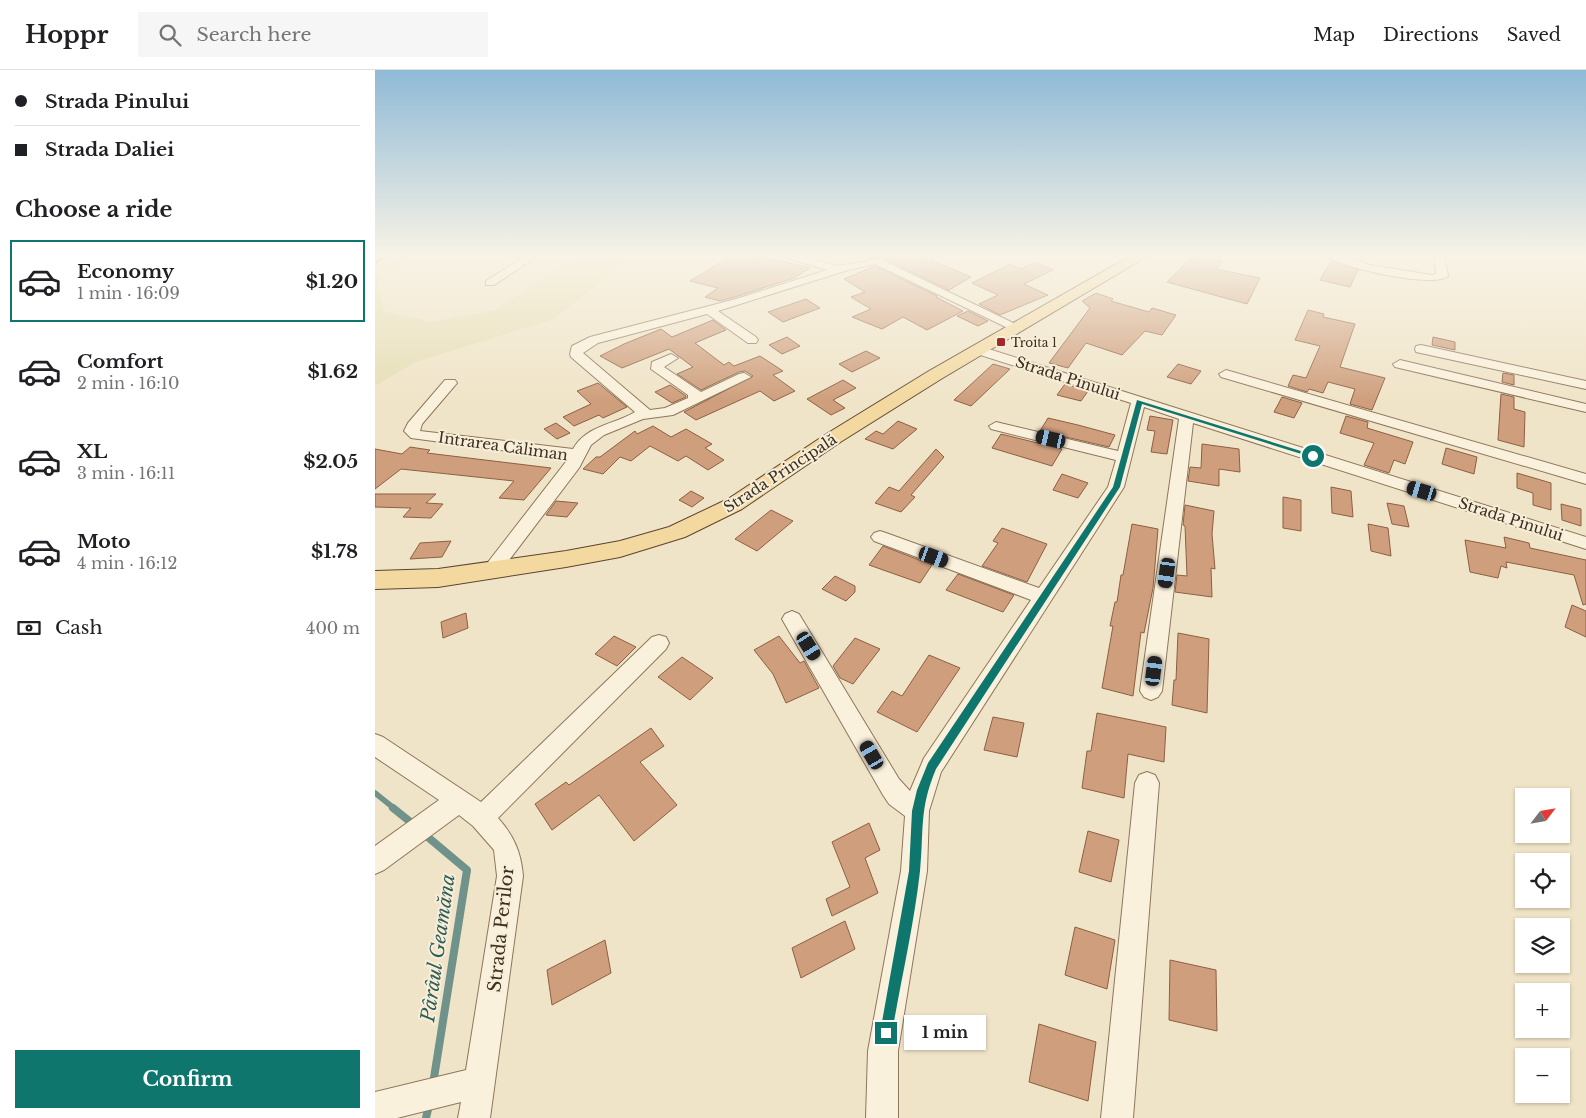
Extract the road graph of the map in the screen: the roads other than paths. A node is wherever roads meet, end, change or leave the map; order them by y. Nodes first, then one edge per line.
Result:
1 (728, 303) edge
2 (965, 303) edge
3 (1061, 303) edge
4 (708, 309) junction
5 (1018, 328) junction
6 (752, 340) dead end
7 (1421, 349) dead end
8 (979, 350) junction
9 (671, 358) dead end
10 (1400, 364) dead end
11 (1226, 374) dead end
12 (744, 377) dead end
13 (450, 383) dead end
14 (1586, 385) edge
15 (696, 400) junction
16 (1139, 401) junction
17 (1586, 408) edge
18 (641, 415) junction
19 (1187, 416) junction
20 (996, 426) dead end
21 (575, 456) junction
22 (1124, 457) junction
23 (1586, 479) edge
24 (880, 537) dead end
25 (1586, 543) edge
26 (491, 571) junction
27 (375, 580) edge
28 (1043, 597) junction
29 (792, 619) dead end
30 (659, 643) dead end
31 (1151, 691) dead end
32 (375, 744) edge
33 (1147, 783) dead end
34 (459, 800) junction
35 (917, 811) junction
36 (482, 818) junction
37 (375, 861) edge
38 (481, 1082) junction
39 (375, 1108) edge
40 (474, 1118) edge
41 (882, 1118) edge
42 (1117, 1118) edge

1 - 4 street
2 - 5 street
3 - 5 main road, Strada Principală
4 - 6 street
4 - 18 street
5 - 8 main road, Strada Principală
7 - 14 street
8 - 16 street, Strada Pinului
8 - 26 main road, Strada Principală
9 - 15 street
10 - 17 street
11 - 23 street
12 - 15 street
13 - 21 street, Intrarea Căliman
15 - 18 street
16 - 19 street, Strada Pinului
16 - 22 street
18 - 21 street
19 - 25 street, Strada Pinului
19 - 31 street
20 - 22 street
21 - 26 street, Intrarea Căliman
22 - 28 street
24 - 28 street
26 - 27 main road, Strada Principală
28 - 35 street
29 - 35 street
30 - 36 street
32 - 34 street, Strada Perilor
33 - 42 street
34 - 36 street, Strada Perilor
34 - 37 street
35 - 41 street
36 - 38 street, Strada Perilor
38 - 39 street
38 - 40 street, Strada Perilor

